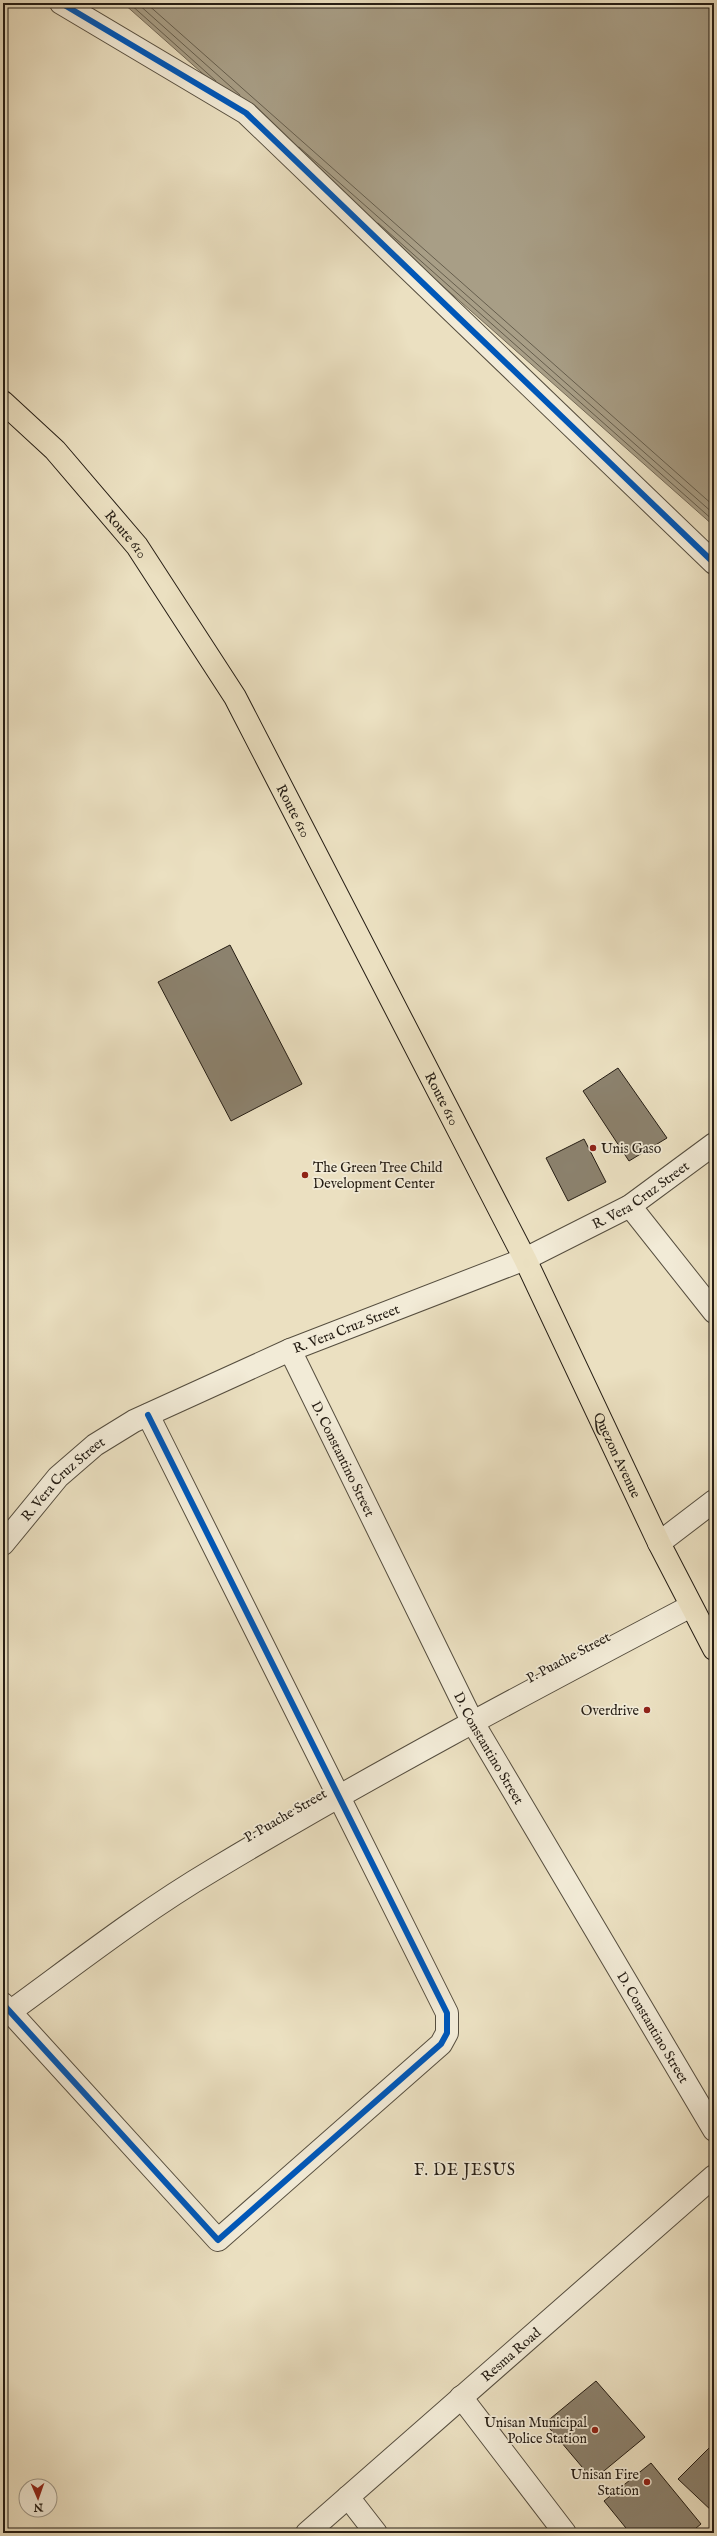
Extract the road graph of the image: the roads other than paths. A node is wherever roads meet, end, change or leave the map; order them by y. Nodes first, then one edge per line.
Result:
1 (61, 3) edge
2 (3, 402) edge
3 (714, 563) edge
4 (714, 1144) edge
5 (630, 1206) junction
6 (525, 1260) junction
7 (714, 1312) edge
8 (290, 1350) junction
9 (148, 1415) junction
10 (714, 1501) edge
11 (659, 1543) junction
12 (3, 1544) edge
13 (691, 1606) junction
14 (714, 1649) edge
15 (472, 1721) junction
16 (339, 1798) junction
17 (7, 2008) edge
18 (714, 2130) edge
19 (714, 2176) edge
20 (461, 2397) junction
21 (348, 2497) junction
22 (307, 2533) edge
23 (376, 2533) edge
24 (565, 2533) edge

1 - 3 street
2 - 6 main road, Route 610
4 - 5 street, R. Vera Cruz Street
5 - 6 street, R. Vera Cruz Street
5 - 7 street
6 - 8 street, R. Vera Cruz Street
6 - 11 main road, Quezon Avenue
8 - 9 street, R. Vera Cruz Street
8 - 15 street, D. Constantino Street
9 - 12 street, R. Vera Cruz Street
9 - 16 street
10 - 11 street
11 - 13 main road, Quezon Avenue
13 - 14 main road, Quezon Avenue
13 - 15 street, P. Puache Street
15 - 16 street, P. Puache Street
15 - 18 street, D. Constantino Street
16 - 17 street, P. Puache Street
16 - 17 street
19 - 20 street, Resma Road
20 - 21 street, Resma Road
20 - 24 street
21 - 22 street, Resma Road
21 - 23 street

